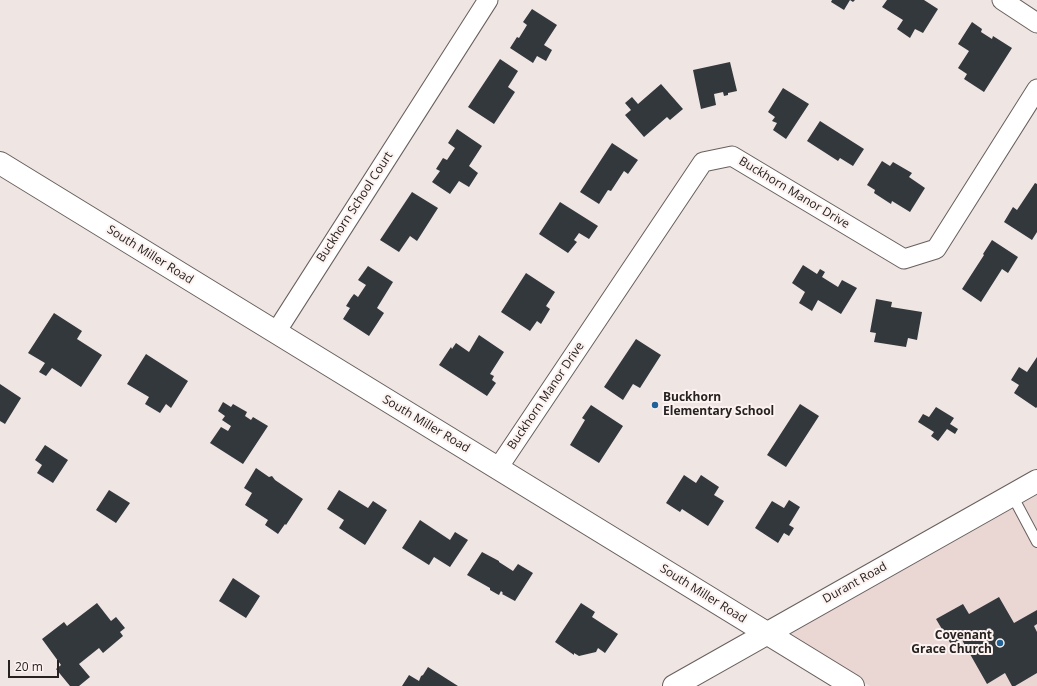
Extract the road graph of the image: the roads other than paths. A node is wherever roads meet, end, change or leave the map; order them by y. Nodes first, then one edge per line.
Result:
1 (488, 0) edge
2 (1002, 0) edge
3 (1037, 23) edge
4 (1037, 89) edge
5 (0, 163) edge
6 (276, 332) junction
7 (498, 468) junction
8 (1037, 481) edge
9 (1012, 495) junction
10 (1037, 542) edge
11 (767, 633) junction
12 (674, 686) edge
13 (853, 686) edge

1 - 6 street, Buckhorn School Court
2 - 3 street
4 - 7 street, Buckhorn Manor Drive
5 - 6 street, South Miller Road
6 - 7 street, South Miller Road
7 - 11 street, South Miller Road
8 - 9 street, Durant Road
9 - 10 lane
9 - 11 street, Durant Road
11 - 12 street, Durant Road
11 - 13 street, South Miller Road

